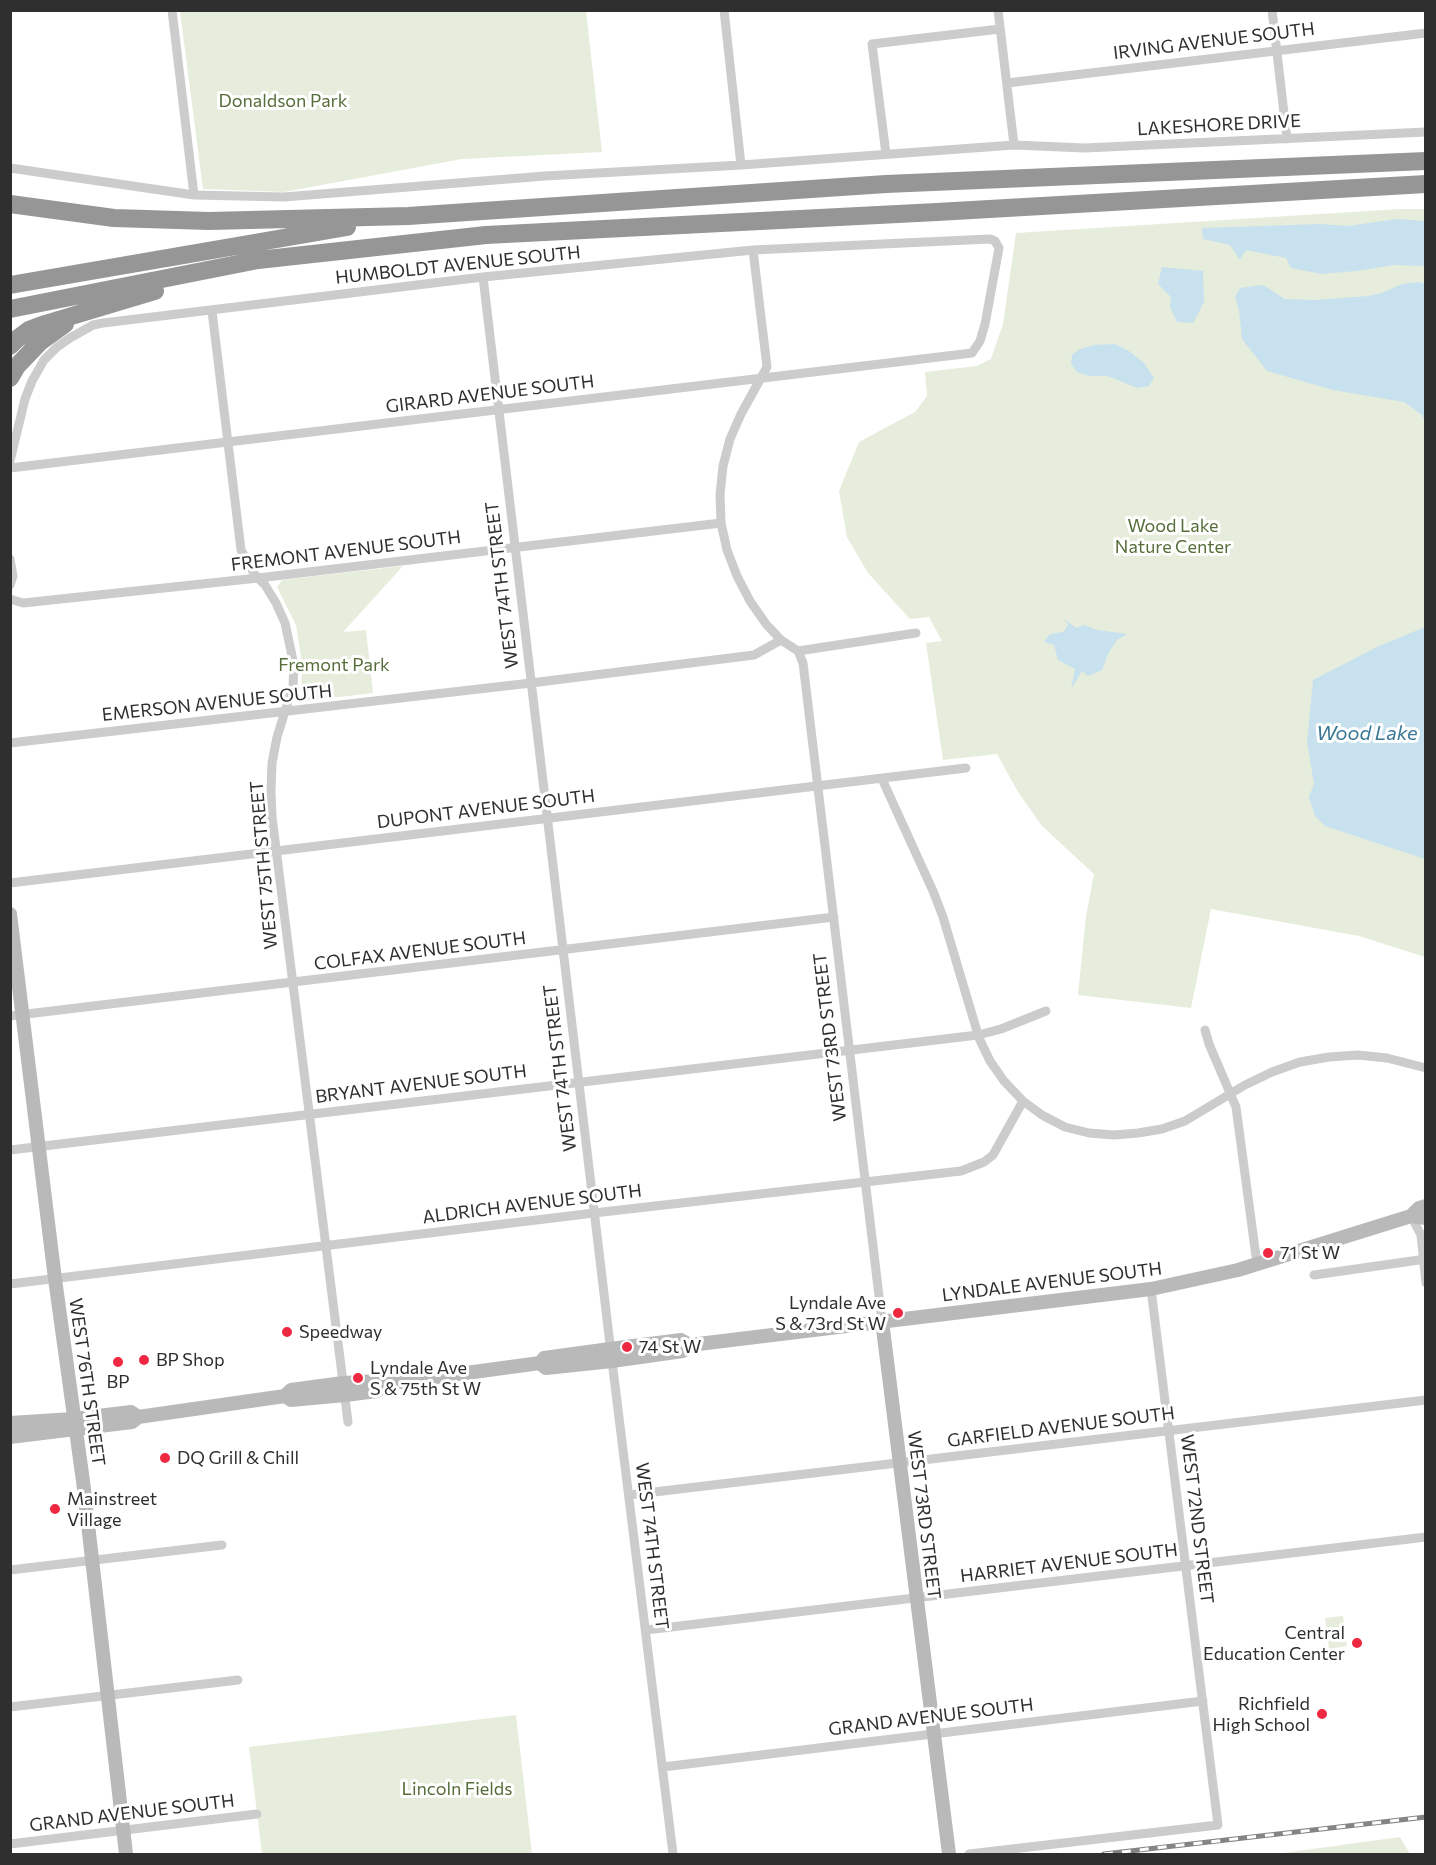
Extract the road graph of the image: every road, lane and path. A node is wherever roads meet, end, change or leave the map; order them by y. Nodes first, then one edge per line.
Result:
1 (172, 10) edge
2 (724, 10) edge
3 (998, 10) edge
4 (1272, 10) edge
5 (1000, 29) junction
6 (1425, 33) edge
7 (1277, 50) junction
8 (1007, 83) junction
9 (1425, 132) edge
10 (1287, 139) junction
11 (1014, 145) junction
12 (886, 154) junction
13 (1425, 161) edge
14 (741, 165) junction
15 (10, 168) edge
16 (1425, 184) edge
17 (194, 195) junction
18 (10, 204) edge
19 (408, 216) junction
20 (753, 250) junction
21 (258, 260) junction
22 (483, 277) junction
23 (10, 285) edge
24 (10, 309) edge
25 (212, 311) junction
26 (82, 314) junction
27 (10, 346) edge
28 (972, 352) joint
29 (10, 378) edge
30 (762, 379) junction
31 (499, 409) junction
32 (229, 441) junction
33 (10, 461) edge
34 (10, 468) edge
35 (721, 523) junction
36 (514, 548) junction
37 (10, 559) edge
38 (258, 578) junction
39 (10, 585) edge
40 (10, 599) edge
41 (916, 633) dead end
42 (781, 640) junction
43 (798, 651) junction
44 (531, 684) junction
45 (285, 712) junction
46 (10, 743) edge
47 (966, 768) dead end
48 (882, 778) junction
49 (818, 786) junction
50 (547, 819) junction
51 (276, 851) junction
52 (10, 883) edge
53 (10, 914) edge
54 (834, 917) junction
55 (563, 950) junction
56 (293, 982) junction
57 (1046, 1011) dead end
58 (17, 1015) edge
59 (1205, 1030) dead end
60 (978, 1035) junction
61 (850, 1050) junction
62 (1425, 1068) edge
63 (579, 1081) junction
64 (1230, 1095) junction
65 (1023, 1101) junction
66 (309, 1114) junction
67 (39, 1147) junction
68 (10, 1150) edge
69 (866, 1182) junction
70 (1425, 1206) edge
71 (594, 1213) junction
72 (1411, 1216) junction
73 (1425, 1218) edge
74 (326, 1246) junction
75 (1424, 1259) edge
76 (1257, 1264) junction
77 (1314, 1275) dead end
78 (55, 1279) junction
79 (1425, 1283) edge
80 (10, 1284) edge
81 (1151, 1289) junction
82 (882, 1321) junction
83 (611, 1355) junction
84 (344, 1389) junction
85 (1425, 1400) edge
86 (348, 1422) dead end
87 (10, 1423) edge
88 (74, 1424) junction
89 (1169, 1430) junction
90 (10, 1437) edge
91 (899, 1462) junction
92 (629, 1495) junction
93 (1425, 1537) edge
94 (222, 1545) dead end
95 (91, 1560) junction
96 (1186, 1566) junction
97 (10, 1570) edge
98 (916, 1598) junction
99 (646, 1630) junction
100 (238, 1680) dead end
101 (107, 1695) junction
102 (1203, 1701) junction
103 (10, 1707) edge
104 (934, 1733) junction
105 (663, 1767) junction
106 (257, 1814) dead end
107 (123, 1830) junction
108 (10, 1844) edge
109 (126, 1854) edge
110 (673, 1854) edge
111 (949, 1854) edge
112 (969, 1854) edge

1 - 17 street
2 - 14 street
3 - 5 street
4 - 7 street
5 - 8 street
5 - 12 street
6 - 7 street, IRVING AVENUE SOUTH
7 - 8 street, IRVING AVENUE SOUTH
7 - 10 street
8 - 11 street
9 - 10 street, LAKESHORE DRIVE
10 - 11 street, LAKESHORE DRIVE
11 - 12 street
12 - 14 street
13 - 19 highway
14 - 17 street
15 - 17 street
16 - 21 highway
18 - 19 highway
19 - 23 highway
20 - 22 street, HUMBOLDT AVENUE SOUTH
20 - 28 street, HUMBOLDT AVENUE SOUTH
20 - 30 street
21 - 24 highway
21 - 26 highway
22 - 25 street, HUMBOLDT AVENUE SOUTH
22 - 31 street, WEST 74TH STREET
25 - 32 street, WEST 75TH STREET
25 - 33 street, HUMBOLDT AVENUE SOUTH
26 - 27 highway
26 - 29 highway
28 - 30 street, GIRARD AVENUE SOUTH
30 - 31 street, GIRARD AVENUE SOUTH
30 - 35 street
31 - 32 street, GIRARD AVENUE SOUTH
31 - 36 street, WEST 74TH STREET
32 - 34 street, GIRARD AVENUE SOUTH
32 - 38 street, WEST 75TH STREET
35 - 36 street, FREMONT AVENUE SOUTH
35 - 42 street
36 - 38 street, FREMONT AVENUE SOUTH
36 - 44 street, WEST 74TH STREET
37 - 39 street
38 - 40 street, FREMONT AVENUE SOUTH
38 - 45 street, WEST 75TH STREET
41 - 43 street
42 - 43 street
42 - 44 street, EMERSON AVENUE SOUTH
43 - 49 street, WEST 73RD STREET
44 - 45 street, EMERSON AVENUE SOUTH
44 - 50 street, WEST 74TH STREET
45 - 46 street, EMERSON AVENUE SOUTH
45 - 51 street, WEST 75TH STREET
47 - 48 street, DUPONT AVENUE SOUTH
48 - 49 street, DUPONT AVENUE SOUTH
48 - 60 street
49 - 50 street, DUPONT AVENUE SOUTH
49 - 54 street, WEST 73RD STREET
50 - 51 street, DUPONT AVENUE SOUTH
50 - 55 street, WEST 74TH STREET
51 - 52 street, DUPONT AVENUE SOUTH
51 - 56 street, WEST 75TH STREET
53 - 58 main road, WEST 76TH STREET
54 - 55 street, COLFAX AVENUE SOUTH
54 - 61 street, WEST 73RD STREET
55 - 56 street, COLFAX AVENUE SOUTH
55 - 63 street, WEST 74TH STREET
56 - 58 street, COLFAX AVENUE SOUTH
56 - 66 street, WEST 75TH STREET
57 - 60 street, BRYANT AVENUE SOUTH
58 - 67 main road, WEST 76TH STREET
59 - 64 street
60 - 61 street, BRYANT AVENUE SOUTH
60 - 65 street
61 - 63 street, BRYANT AVENUE SOUTH
61 - 69 street, WEST 73RD STREET
62 - 64 street
63 - 66 street, BRYANT AVENUE SOUTH
63 - 71 street, WEST 74TH STREET
64 - 65 street
64 - 76 street
65 - 69 street, ALDRICH AVENUE SOUTH
66 - 67 street, BRYANT AVENUE SOUTH
66 - 74 street, WEST 75TH STREET
67 - 68 street, BRYANT AVENUE SOUTH
67 - 78 main road, WEST 76TH STREET
69 - 71 street, ALDRICH AVENUE SOUTH
69 - 82 street, WEST 73RD STREET
70 - 72 main road, LYNDALE AVENUE SOUTH
71 - 74 street, ALDRICH AVENUE SOUTH
71 - 83 street, WEST 74TH STREET
72 - 73 main road, LYNDALE AVENUE SOUTH
72 - 75 street
72 - 76 main road, LYNDALE AVENUE SOUTH
74 - 78 street, ALDRICH AVENUE SOUTH
74 - 84 street, WEST 75TH STREET
75 - 77 street
75 - 79 street
76 - 81 main road, LYNDALE AVENUE SOUTH
78 - 80 street, ALDRICH AVENUE SOUTH
78 - 88 main road, WEST 76TH STREET
81 - 82 main road, LYNDALE AVENUE SOUTH
81 - 89 street, WEST 72ND STREET
82 - 83 main road, LYNDALE AVENUE SOUTH
82 - 91 main road, WEST 73RD STREET
83 - 84 main road, LYNDALE AVENUE SOUTH
83 - 92 street, WEST 74TH STREET
84 - 86 street, WEST 75TH STREET
84 - 88 main road, LYNDALE AVENUE SOUTH
85 - 89 street, GARFIELD AVENUE SOUTH
87 - 88 main road, LYNDALE AVENUE SOUTH
88 - 90 main road, LYNDALE AVENUE SOUTH
88 - 95 main road, WEST 76TH STREET
89 - 91 street, GARFIELD AVENUE SOUTH
89 - 96 street, WEST 72ND STREET
91 - 92 street, GARFIELD AVENUE SOUTH
91 - 98 main road, WEST 73RD STREET
92 - 99 street, WEST 74TH STREET
93 - 96 street, HARRIET AVENUE SOUTH
94 - 95 street
95 - 97 street
95 - 101 main road, WEST 76TH STREET
96 - 98 street, HARRIET AVENUE SOUTH
96 - 102 street, WEST 72ND STREET
98 - 99 street, HARRIET AVENUE SOUTH
98 - 104 main road, WEST 73RD STREET
99 - 105 street, WEST 74TH STREET
100 - 101 street
101 - 103 street
101 - 107 main road, WEST 76TH STREET
102 - 104 street, GRAND AVENUE SOUTH
102 - 112 street, WEST 72ND STREET
104 - 105 street, GRAND AVENUE SOUTH
104 - 111 main road, WEST 73RD STREET
105 - 110 street, WEST 74TH STREET
106 - 107 street, GRAND AVENUE SOUTH
107 - 108 street, GRAND AVENUE SOUTH
107 - 109 main road, WEST 76TH STREET

